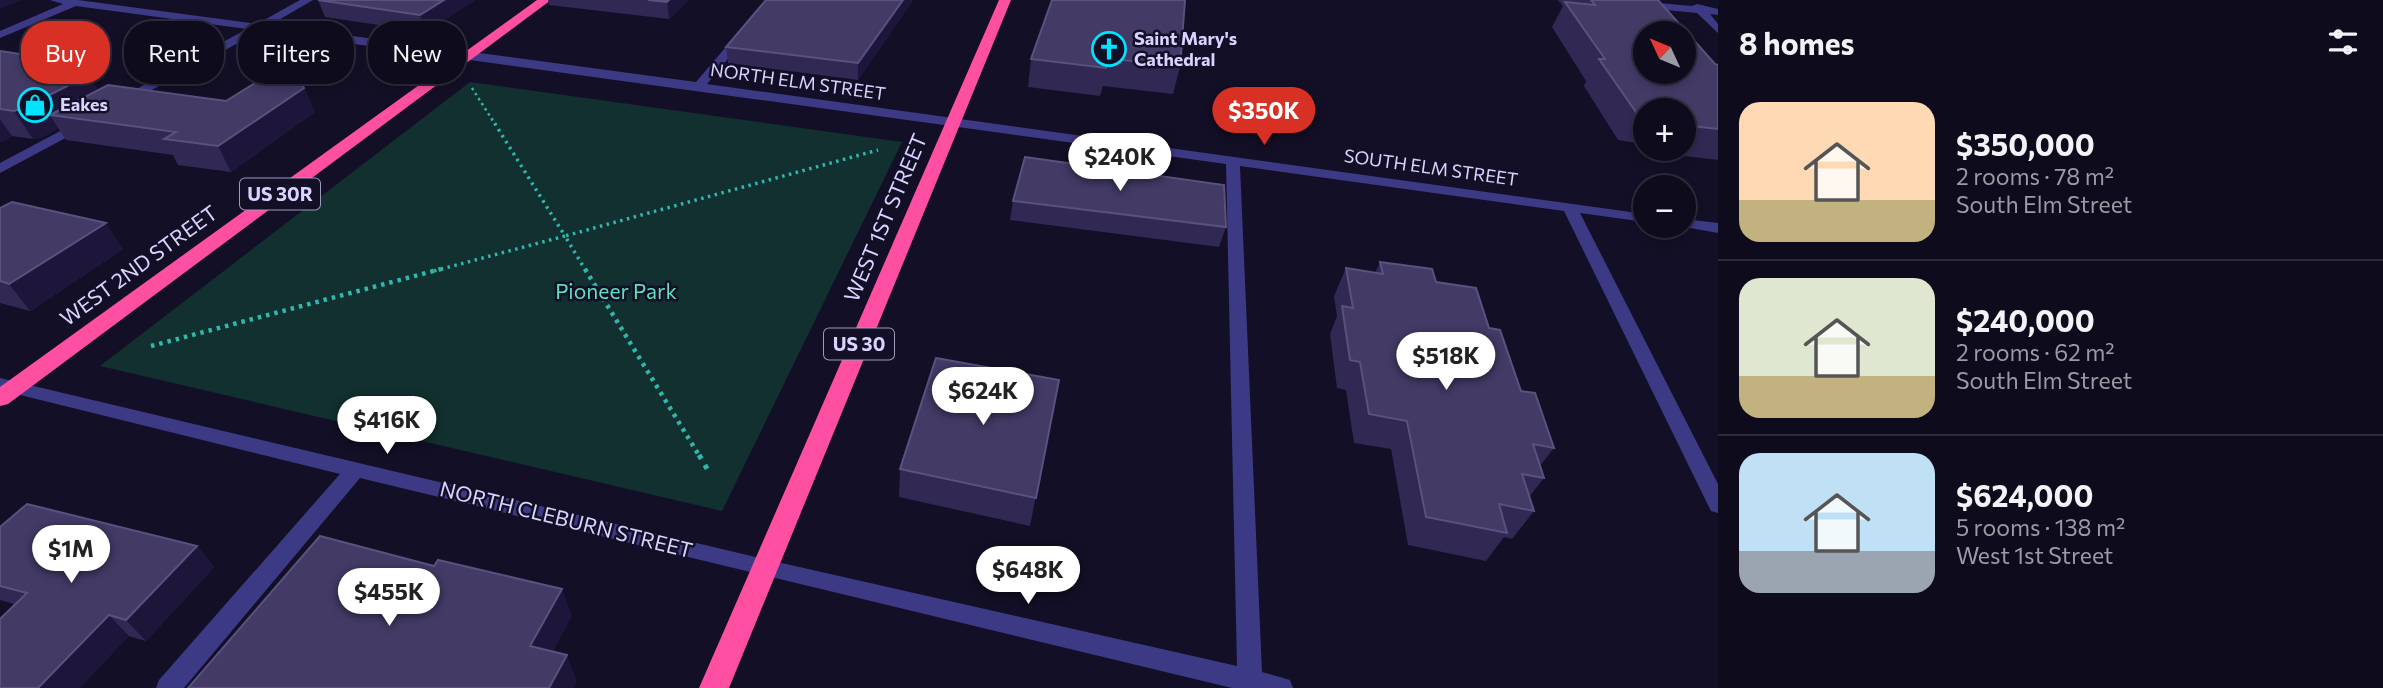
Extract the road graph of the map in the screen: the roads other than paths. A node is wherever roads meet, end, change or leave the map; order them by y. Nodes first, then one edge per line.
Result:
1 (55, 0) edge
2 (308, 0) edge
3 (545, 0) edge
4 (772, 0) edge
5 (1005, 0) edge
6 (1593, 0) edge
7 (1690, 0) edge
8 (78, 1) edge
9 (1700, 10) junction
10 (1718, 12) edge
11 (270, 21) edge
12 (238, 24) edge
13 (1718, 30) edge
14 (0, 35) edge
15 (238, 38) edge
16 (354, 40) edge
17 (470, 55) junction
18 (699, 86) junction
19 (118, 104) edge
20 (94, 117) edge
21 (953, 121) junction
22 (1233, 160) junction
23 (0, 169) edge
24 (1570, 208) junction
25 (1633, 216) edge
26 (1696, 225) edge
27 (1718, 228) edge
28 (5, 390) edge
29 (355, 470) junction
30 (1718, 505) edge
31 (764, 568) junction
32 (1250, 684) edge
33 (168, 688) edge
34 (714, 688) edge
35 (1281, 688) edge

1 - 8 street, NORTH ELM STREET
2 - 11 street
3 - 17 highway, WEST 2ND STREET / US 30R
4 - 18 street
5 - 21 highway, WEST 1ST STREET / US 30
6 - 9 street
7 - 9 street
8 - 12 street, NORTH ELM STREET
8 - 14 street
9 - 10 street
9 - 13 street
15 - 19 street
16 - 17 street, NORTH ELM STREET
17 - 18 street, NORTH ELM STREET
17 - 28 highway, WEST 2ND STREET / US 30R
18 - 21 street, NORTH ELM STREET
20 - 23 street
21 - 22 street, SOUTH ELM STREET
21 - 31 highway, WEST 1ST STREET / US 30
22 - 24 street, SOUTH ELM STREET
22 - 32 street
24 - 25 street, SOUTH ELM STREET
24 - 30 street
26 - 27 street
28 - 29 street, NORTH CLEBURN STREET
29 - 31 street, NORTH CLEBURN STREET
29 - 33 street
31 - 32 street, NORTH CLEBURN STREET
31 - 34 highway, WEST 1ST STREET / US 30
32 - 35 street, NORTH CLEBURN STREET

